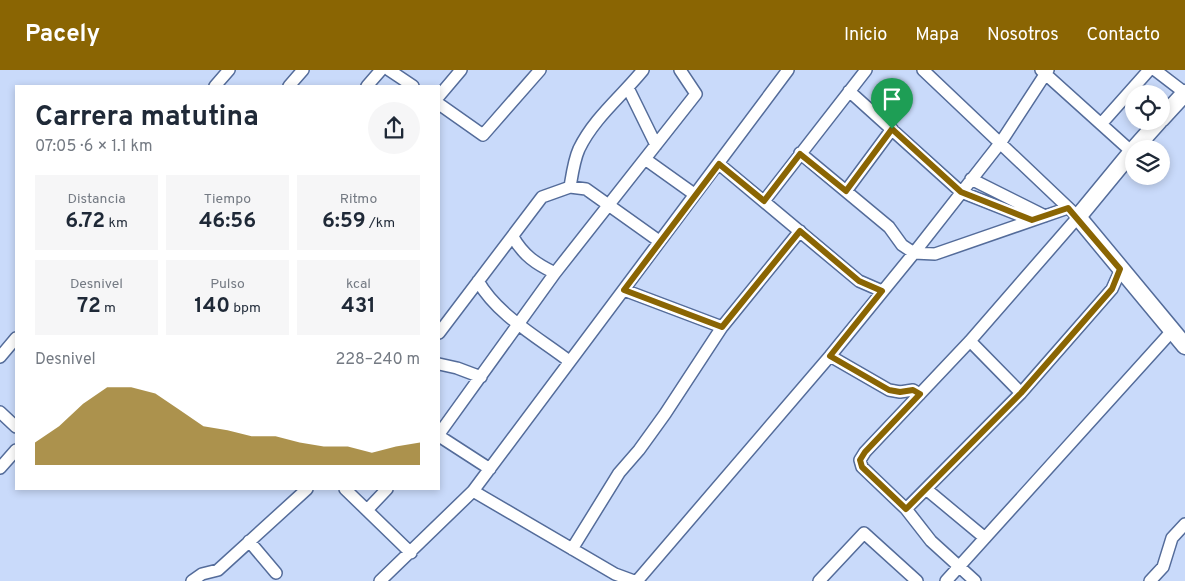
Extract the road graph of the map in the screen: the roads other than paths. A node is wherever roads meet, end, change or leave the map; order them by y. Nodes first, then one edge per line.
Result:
1 (229, 70) edge
2 (303, 70) edge
3 (381, 70) edge
4 (389, 70) edge
5 (461, 70) edge
6 (540, 70) edge
7 (643, 70) edge
8 (680, 70) edge
9 (788, 70) edge
10 (866, 70) edge
11 (923, 70) edge
12 (1044, 71) edge
13 (1156, 71) edge
14 (216, 85) edge
15 (290, 85) edge
16 (368, 85) edge
17 (412, 85) edge
18 (628, 88) junction
19 (849, 91) junction
20 (1185, 93) edge
21 (440, 95) edge
22 (440, 105) edge
23 (1170, 109) edge
24 (1101, 124) junction
25 (892, 129) junction
26 (1151, 130) edge
27 (1142, 140) edge
28 (1000, 142) junction
29 (1125, 144) edge
30 (656, 145) junction
31 (800, 154) junction
32 (1125, 158) edge
33 (645, 159) junction
34 (719, 164) junction
35 (971, 179) junction
36 (570, 187) junction
37 (846, 191) junction
38 (961, 192) junction
39 (694, 194) junction
40 (764, 201) junction
41 (610, 204) junction
42 (1073, 213) junction
43 (1045, 216) junction
44 (1032, 220) junction
45 (800, 231) junction
46 (513, 237) junction
47 (659, 241) junction
48 (914, 252) junction
49 (1120, 269) junction
50 (555, 273) junction
51 (478, 281) junction
52 (624, 290) junction
53 (882, 291) junction
54 (519, 324) junction
55 (722, 327) junction
56 (1172, 331) junction
57 (440, 332) edge
58 (15, 339) edge
59 (970, 340) junction
60 (1185, 346) edge
61 (830, 356) junction
62 (0, 358) edge
63 (569, 360) junction
64 (440, 364) edge
65 (481, 378) junction
66 (1021, 393) junction
67 (920, 394) junction
68 (0, 412) edge
69 (15, 426) edge
70 (440, 434) edge
71 (440, 436) edge
72 (15, 451) edge
73 (1, 465) edge
74 (490, 469) junction
75 (926, 489) junction
76 (306, 490) edge
77 (346, 490) edge
78 (385, 490) edge
79 (473, 491) junction
80 (906, 509) junction
81 (366, 510) junction
82 (1185, 524) edge
83 (985, 538) junction
84 (249, 541) junction
85 (572, 549) junction
86 (411, 553) junction
87 (960, 566) junction
88 (276, 572) dead end
89 (192, 581) edge
90 (380, 581) edge
91 (635, 581) edge
92 (819, 581) edge
93 (917, 581) edge
94 (946, 581) edge
95 (975, 581) edge
96 (1150, 581) edge

1 - 14 street
2 - 15 street
3 - 16 street
4 - 17 street
5 - 21 street
6 - 22 street
7 - 18 street
8 - 30 street
9 - 34 street
10 - 19 street
11 - 28 street
12 - 24 street
12 - 28 street
13 - 20 street
13 - 24 street
18 - 30 street
18 - 36 street
19 - 25 street
19 - 31 street
20 - 23 street
24 - 29 street
25 - 37 street
25 - 38 street
26 - 27 street
28 - 35 street
28 - 42 street
30 - 33 street
31 - 37 street
31 - 40 street
32 - 42 street
33 - 39 street
33 - 41 street
34 - 39 street
34 - 40 street
35 - 38 street
35 - 43 street
36 - 41 street
36 - 46 street
37 - 48 street
38 - 44 street
38 - 48 street
39 - 47 street
40 - 45 street
41 - 47 street
41 - 50 street
42 - 43 street
42 - 49 street
42 - 59 street
43 - 44 street
44 - 48 street
45 - 53 street
45 - 55 street
46 - 50 street
46 - 51 street
47 - 52 street
48 - 53 street
49 - 56 street
49 - 66 street
50 - 54 street
51 - 54 street
51 - 57 street
52 - 55 street
52 - 63 street
53 - 61 street
54 - 63 street
54 - 65 street
55 - 85 street
56 - 60 street
56 - 83 street
58 - 62 street
59 - 66 street
59 - 67 street
61 - 67 street
61 - 91 street
63 - 74 street
64 - 65 street
65 - 70 street
66 - 75 street
67 - 80 street
68 - 69 street
71 - 74 street
72 - 73 street
74 - 79 street
75 - 80 street
75 - 83 street
76 - 84 street
77 - 81 street
78 - 81 street
79 - 85 street
79 - 86 street
80 - 87 street
81 - 86 street
82 - 96 street
83 - 87 street
84 - 88 street
84 - 89 street
85 - 91 street
86 - 90 street
87 - 94 street
87 - 95 street
92 - 93 street

